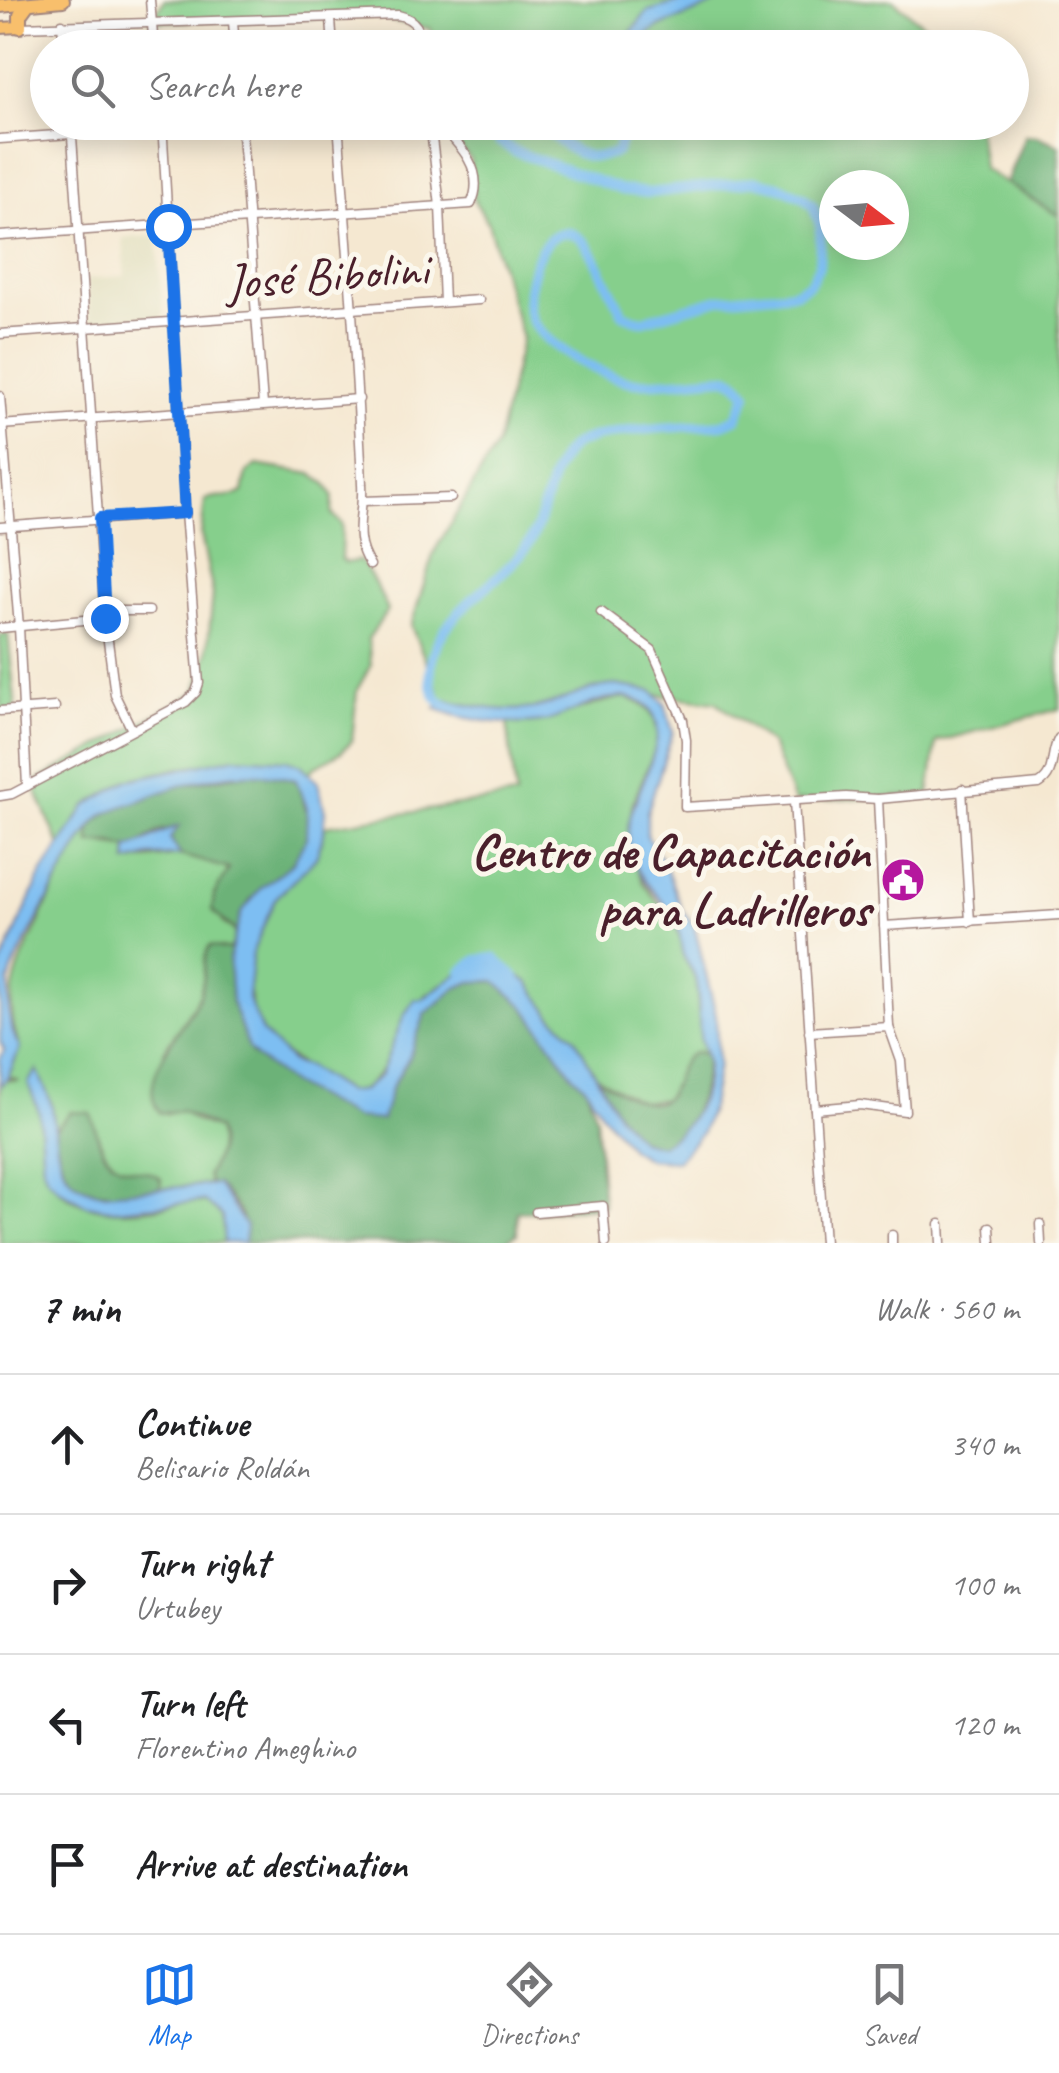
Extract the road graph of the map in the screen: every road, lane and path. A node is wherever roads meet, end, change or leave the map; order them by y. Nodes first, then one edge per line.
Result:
1 (63, 0) edge
2 (150, 0) edge
3 (51, 1) edge
4 (16, 11) edge
5 (331, 19) junction
6 (233, 21) junction
7 (152, 22) junction
8 (62, 24) junction
9 (0, 28) edge
10 (62, 30) edge
11 (153, 30) edge
12 (234, 30) edge
13 (332, 30) edge
14 (418, 30) edge
15 (30, 138) edge
16 (0, 140) edge
17 (72, 140) edge
18 (163, 140) edge
19 (242, 140) edge
20 (339, 140) edge
21 (434, 140) edge
22 (453, 140) edge
23 (440, 206) junction
24 (345, 211) junction
25 (248, 217) junction
26 (168, 226) junction
27 (80, 232) junction
28 (0, 236) edge
29 (479, 300) dead end
30 (444, 302) junction
31 (352, 311) junction
32 (258, 316) junction
33 (174, 321) junction
34 (85, 327) junction
35 (0, 334) edge
36 (0, 396) edge
37 (359, 399) junction
38 (263, 405) junction
39 (179, 410) junction
40 (92, 417) junction
41 (1, 424) edge
42 (451, 498) dead end
43 (363, 501) junction
44 (185, 513) junction
45 (100, 518) junction
46 (5, 526) edge
47 (370, 565) dead end
48 (150, 611) dead end
49 (601, 612) dead end
50 (105, 614) junction
51 (19, 627) junction
52 (0, 628) edge
53 (55, 707) dead end
54 (23, 710) junction
55 (0, 711) edge
56 (132, 730) junction
57 (1059, 738) edge
58 (27, 786) junction
59 (962, 789) junction
60 (0, 796) edge
61 (878, 799) junction
62 (794, 802) junction
63 (1059, 915) edge
64 (970, 922) junction
65 (884, 926) junction
66 (889, 1027) junction
67 (809, 1032) junction
68 (814, 1110) junction
69 (536, 1212) dead end
70 (940, 1224) dead end
71 (1040, 1224) dead end
72 (990, 1226) dead end
73 (606, 1243) edge
74 (824, 1243) edge
75 (941, 1243) edge
76 (991, 1243) edge
77 (1041, 1243) edge

1 - 3 highway
2 - 7 street
3 - 4 highway
4 - 8 street
4 - 9 main road
5 - 6 street
5 - 13 street
5 - 14 street
6 - 7 street
6 - 12 street
7 - 8 street
7 - 11 street
8 - 10 street
15 - 16 street
17 - 27 street
18 - 26 street
19 - 25 street
20 - 24 street
21 - 23 street
22 - 23 street
23 - 24 street
23 - 30 street
24 - 25 street
24 - 31 street
25 - 26 street
25 - 32 street
26 - 27 street
26 - 33 street
27 - 28 street
27 - 34 street
29 - 30 street, José Bibolini
30 - 31 street, José Bibolini
31 - 32 street, José Bibolini
31 - 37 street
32 - 33 street, José Bibolini
32 - 38 street
33 - 34 street, José Bibolini
33 - 39 street
34 - 35 street, José Bibolini
34 - 40 street
36 - 41 street
37 - 38 street
37 - 43 street
38 - 39 street
39 - 40 street
39 - 44 street
40 - 41 street
40 - 45 street
41 - 46 street
42 - 43 street
43 - 47 street
44 - 45 street
44 - 56 street
45 - 46 street
45 - 50 street
46 - 51 street
48 - 50 street
49 - 62 street
50 - 51 street
50 - 56 street
51 - 52 street
51 - 54 street
53 - 54 street
54 - 55 street
54 - 58 street
56 - 58 street
57 - 59 street
58 - 60 street
59 - 61 street
59 - 64 street
61 - 62 street
61 - 65 street
62 - 67 street
63 - 64 street
64 - 65 street
65 - 66 street
66 - 67 street
66 - 68 street
67 - 68 street
68 - 74 street
69 - 73 street
70 - 75 street
71 - 77 street
72 - 76 street

